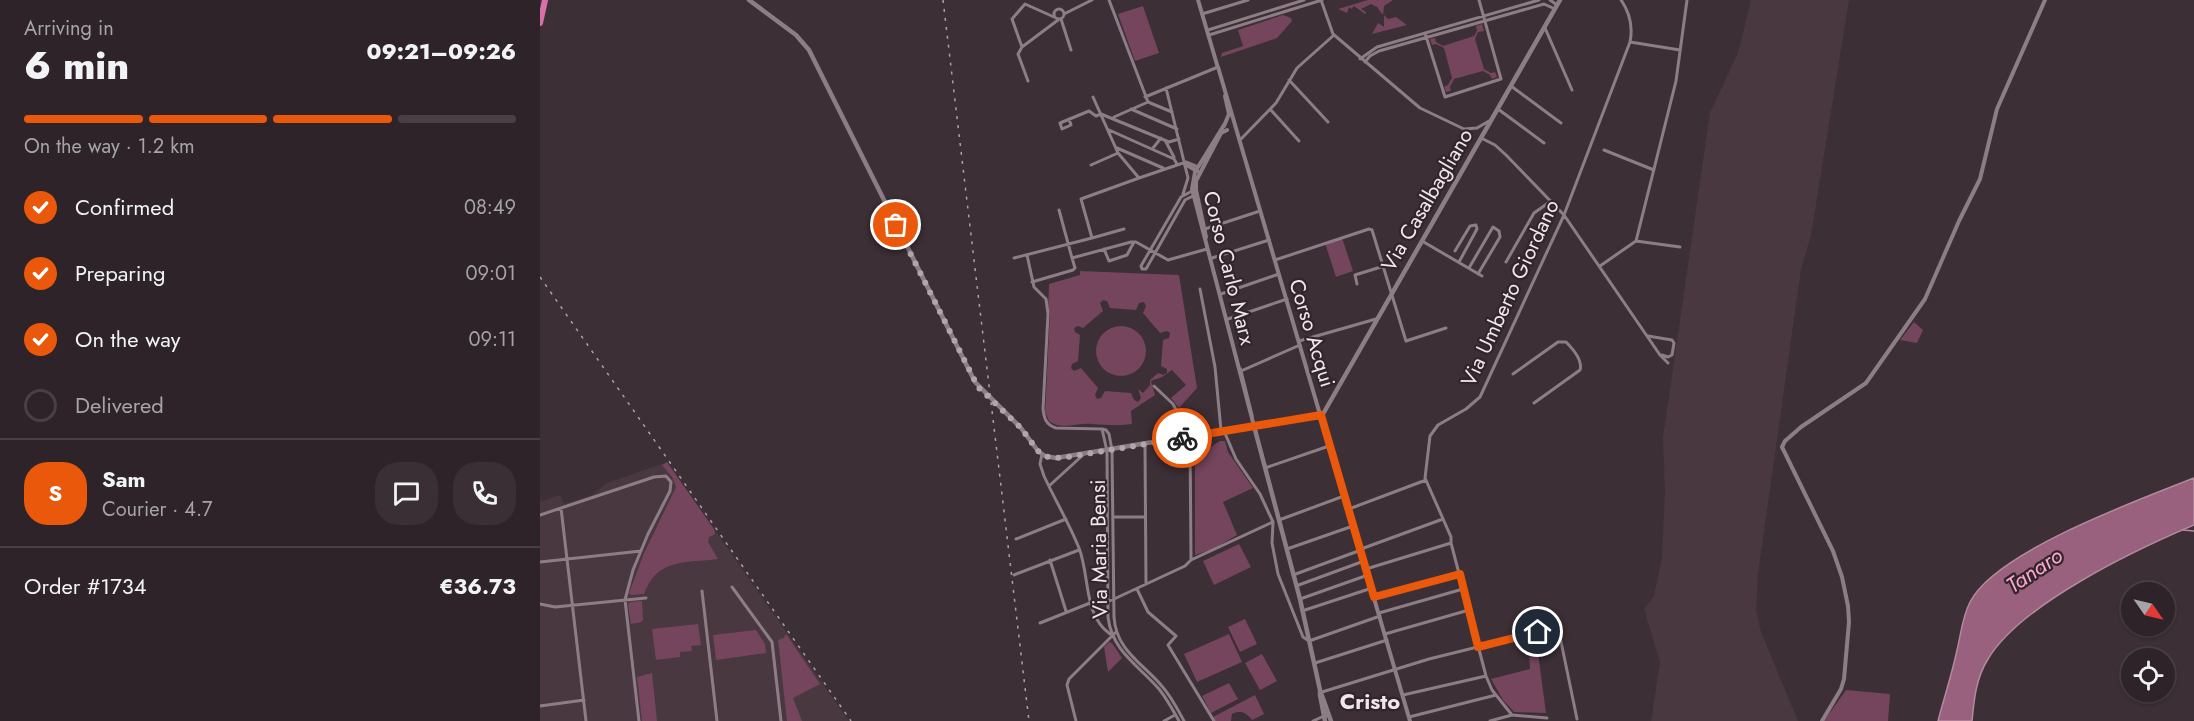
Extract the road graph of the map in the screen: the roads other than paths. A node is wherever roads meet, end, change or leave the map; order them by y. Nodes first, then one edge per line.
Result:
1 (749, 0) edge
2 (1092, 0) edge
3 (1109, 0) edge
4 (1198, 0) edge
5 (1248, 0) edge
6 (1304, 0) edge
7 (1322, 0) edge
8 (1479, 0) edge
9 (1550, 0) edge
10 (1621, 0) edge
11 (1687, 0) edge
12 (2045, 0) edge
13 (542, 1) edge
14 (1542, 1) edge
15 (1557, 5) edge
16 (1064, 14) junction
17 (1203, 14) junction
18 (1484, 16) junction
19 (1058, 19) junction
20 (1485, 21) junction
21 (540, 23) edge
22 (1545, 27) junction
23 (1208, 33) junction
24 (1425, 33) junction
25 (1334, 35) junction
26 (1427, 38) junction
27 (1630, 42) junction
28 (1022, 47) junction
29 (1071, 50) dead end
30 (1680, 50) junction
31 (1360, 59) junction
32 (1365, 62) junction
33 (1218, 67) junction
34 (1289, 80) junction
35 (1028, 81) dead end
36 (1511, 86) junction
37 (1166, 88) junction
38 (1572, 90) dead end
39 (1093, 97) dead end
40 (1147, 100) junction
41 (1131, 109) junction
42 (1270, 109) junction
43 (1497, 109) junction
44 (1172, 112) junction
45 (1101, 114) junction
46 (1113, 117) junction
47 (1492, 118) junction
48 (1069, 119) dead end
49 (1328, 122) dead end
50 (1561, 123) dead end
51 (1235, 124) junction
52 (1227, 126) junction
53 (1480, 127) junction
54 (1108, 129) junction
55 (1177, 129) junction
56 (1484, 132) junction
57 (1481, 138) junction
58 (1163, 139) junction
59 (1179, 139) junction
60 (1240, 139) junction
61 (1299, 141) dead end
62 (1544, 143) dead end
63 (1115, 147) junction
64 (1152, 149) junction
65 (1604, 150) dead end
66 (1118, 153) junction
67 (1174, 159) junction
68 (1185, 163) junction
69 (1091, 165) dead end
70 (1177, 165) junction
71 (1164, 169) junction
72 (1198, 170) junction
73 (1654, 170) junction
74 (1138, 177) junction
75 (1193, 193) junction
76 (1183, 195) junction
77 (1551, 201) junction
78 (1059, 210) dead end
79 (1260, 211) junction
80 (1564, 215) junction
81 (1124, 229) dead end
82 (1204, 229) junction
83 (1092, 238) junction
84 (1269, 240) junction
85 (1422, 241) junction
86 (1636, 241) junction
87 (1134, 242) junction
88 (1069, 244) junction
89 (1680, 247) dead end
90 (1104, 249) junction
91 (1207, 249) junction
92 (1150, 250) junction
93 (1455, 252) dead end
94 (1154, 253) junction
95 (1027, 255) junction
96 (1014, 258) dead end
97 (1072, 258) junction
98 (1212, 258) junction
99 (1275, 260) junction
100 (1459, 262) junction
101 (1506, 262) dead end
102 (1384, 266) junction
103 (1600, 266) junction
104 (1469, 268) junction
105 (1279, 274) junction
106 (1032, 282) junction
107 (1357, 284) dead end
108 (1200, 289) dead end
109 (1392, 293) junction
110 (1221, 294) junction
111 (1287, 299) junction
112 (1378, 318) junction
113 (1227, 319) junction
114 (1446, 328) dead end
115 (1647, 336) junction
116 (1300, 343) junction
117 (1660, 355) junction
118 (1668, 363) dead end
119 (1241, 371) junction
120 (1513, 374) dead end
121 (1154, 386) dead end
122 (1534, 403) dead end
123 (1321, 415) junction
124 (1254, 426) junction
125 (1223, 431) junction
126 (1190, 437) junction
127 (1145, 444) junction
128 (1330, 446) junction
129 (1110, 450) junction
130 (1083, 455) junction
131 (1041, 457) junction
132 (1265, 468) junction
133 (1426, 480) junction
134 (1049, 486) junction
135 (1344, 496) junction
136 (561, 508) junction
137 (1349, 509) junction
138 (540, 515) edge
139 (1145, 516) junction
140 (1113, 517) junction
141 (1065, 519) junction
142 (1443, 519) junction
143 (1276, 521) junction
144 (1353, 526) junction
145 (1016, 539) dead end
146 (1451, 543) junction
147 (1287, 549) junction
148 (1361, 549) junction
149 (1079, 550) junction
150 (641, 551) junction
151 (567, 559) junction
152 (1050, 560) junction
153 (1191, 560) junction
154 (1364, 561) junction
155 (540, 562) edge
156 (1367, 572) junction
157 (1460, 574) junction
158 (1014, 575) dead end
159 (1293, 575) junction
160 (1146, 585) junction
161 (1296, 586) junction
162 (732, 587) dead end
163 (1372, 588) junction
164 (1137, 589) junction
165 (1464, 589) junction
166 (702, 591) dead end
167 (1374, 597) junction
168 (646, 598) dead end
169 (1114, 599) junction
170 (1300, 599) junction
171 (625, 600) junction
172 (1108, 602) junction
173 (1090, 603) junction
174 (540, 604) edge
175 (573, 604) junction
176 (1469, 610) junction
177 (1066, 611) junction
178 (1302, 611) junction
179 (1379, 615) junction
180 (1040, 623) dead end
181 (1116, 632) junction
182 (1385, 634) junction
183 (1112, 635) junction
184 (1387, 640) junction
185 (1309, 641) junction
186 (1478, 647) junction
187 (1314, 663) junction
188 (1395, 668) junction
189 (1486, 676) junction
190 (1321, 691) junction
191 (1403, 695) junction
192 (1496, 696) junction
193 (584, 700) junction
194 (540, 706) edge
195 (1175, 714) junction
196 (1512, 715) junction
197 (1547, 718) dead end
198 (1326, 719) edge
199 (1410, 719) edge
200 (1576, 719) dead end
201 (586, 721) edge
202 (639, 721) edge
203 (717, 721) edge
204 (781, 721) edge
205 (1076, 721) edge
206 (1164, 721) edge
207 (1179, 721) edge
208 (1184, 721) edge
209 (1214, 721) edge
210 (1313, 721) edge
211 (1490, 721) edge
212 (1822, 721) edge

1 - 131 main road
2 - 16 street
3 - 40 street
4 - 17 street
5 - 17 street
6 - 23 street
7 - 23 street
7 - 25 street
8 - 18 street
9 - 15 street
10 - 27 street, Via Umberto Giordano
11 - 30 street
12 - 212 street
13 - 21 highway
14 - 15 street
14 - 18 street
14 - 20 street
15 - 22 main road, Via Casalbagliano
16 - 19 street
16 - 19 street
17 - 23 street
18 - 20 street
18 - 24 street
19 - 28 street
19 - 28 street
19 - 29 street
20 - 26 street
20 - 26 street
22 - 36 main road, Via Casalbagliano
22 - 38 street
23 - 33 street
24 - 26 street
24 - 31 street
25 - 31 street
25 - 34 street
26 - 32 street
27 - 30 street
27 - 80 street, Via Umberto Giordano
28 - 35 street
30 - 73 street
31 - 32 street
32 - 53 street
33 - 37 street
33 - 51 street, Corso Acqui
33 - 52 street
34 - 42 street
34 - 49 street
36 - 43 main road, Via Casalbagliano
36 - 50 street
37 - 40 street
37 - 44 street
39 - 45 street
40 - 41 street
40 - 44 street
41 - 46 street
41 - 55 street
42 - 60 street
42 - 61 street
43 - 47 main road, Via Casalbagliano
43 - 62 street
44 - 55 street
45 - 46 street
45 - 48 street
45 - 54 street
46 - 58 street
47 - 53 street
47 - 56 main road, Via Casalbagliano
51 - 52 street, Corso Carlo Marx
51 - 52 street
51 - 60 street, Corso Acqui
52 - 60 street
52 - 72 street, Corso Carlo Marx
53 - 56 street
54 - 63 street
54 - 64 street
55 - 59 street
56 - 57 main road, Via Casalbagliano
57 - 77 street
57 - 85 main road, Via Casalbagliano
58 - 59 street
58 - 64 street
58 - 67 street
59 - 68 street
60 - 79 street, Corso Acqui
63 - 66 street
63 - 71 street
64 - 67 street
65 - 73 street
66 - 69 street
66 - 74 street
67 - 70 street
68 - 70 street
68 - 72 street
68 - 76 street
70 - 71 street
71 - 74 street
72 - 75 street, Corso Carlo Marx
73 - 86 street
74 - 83 street
75 - 76 street
75 - 82 street, Corso Carlo Marx
75 - 91 street, Corso Carlo Marx
75 - 94 street
76 - 92 street
77 - 80 street
77 - 101 street
78 - 88 street
79 - 82 street
79 - 84 street, Corso Acqui
80 - 103 street
80 - 133 street, Via Umberto Giordano
81 - 83 street
82 - 98 street, Corso Carlo Marx
83 - 88 street
84 - 98 street
84 - 99 street, Corso Acqui
85 - 100 street
85 - 109 main road, Via Casalbagliano
86 - 89 street
86 - 103 street
87 - 90 street
87 - 90 street
87 - 92 street
88 - 95 street
88 - 97 street
90 - 97 street
91 - 94 street
91 - 124 street, Corso Carlo Marx
92 - 94 street
92 - 94 street
93 - 100 street
95 - 96 street
95 - 106 street, Via Maria Bensi
97 - 106 street
98 - 110 street, Corso Carlo Marx
99 - 102 street
99 - 105 street, Corso Acqui
100 - 104 street
102 - 107 street
102 - 109 street
103 - 115 street
104 - 104 street
105 - 110 street
105 - 111 street, Corso Acqui
106 - 129 street, Via Maria Bensi
108 - 125 street
109 - 112 main road, Via Casalbagliano
109 - 114 street
110 - 113 street, Corso Carlo Marx
111 - 113 street
111 - 116 street, Corso Acqui
112 - 116 street
112 - 123 main road, Via Casalbagliano
113 - 119 street, Corso Carlo Marx
115 - 117 street
115 - 117 street
116 - 119 street
116 - 123 street, Corso Acqui
117 - 118 street
119 - 124 street, Corso Carlo Marx
120 - 122 street, Via Umberto Giordano
121 - 126 street
123 - 124 main road
123 - 128 street, Corso Acqui
124 - 125 main road
124 - 132 main road, Corso Carlo Marx
125 - 126 main road
125 - 143 street
126 - 127 main road
126 - 153 street
127 - 129 main road
127 - 139 street
128 - 132 street
128 - 135 street, Corso Acqui
129 - 130 main road
129 - 140 street, Via Maria Bensi
129 - 172 street, Via Maria Bensi
130 - 131 main road
130 - 134 street
131 - 134 street
132 - 143 main road, Corso Carlo Marx
133 - 137 street
133 - 142 street, Via Umberto Giordano
134 - 141 street
135 - 137 street, Corso Acqui
135 - 143 street
136 - 138 street
136 - 150 street
136 - 151 street
137 - 144 street, Corso Acqui
139 - 140 street
139 - 160 street
140 - 169 street, Via Maria Bensi
141 - 145 street
141 - 149 street
142 - 146 street, Via Umberto Giordano
142 - 148 street
143 - 147 main road, Corso Carlo Marx
143 - 153 street
143 - 185 street
144 - 147 street
144 - 148 street, Corso Acqui
146 - 156 street
146 - 157 street, Via Umberto Giordano
147 - 159 main road, Corso Carlo Marx
148 - 154 street, Corso Acqui
148 - 159 street
149 - 152 street
149 - 173 street
150 - 151 street
150 - 171 street
151 - 155 street
151 - 175 street
152 - 158 street
152 - 177 street
153 - 160 street
154 - 156 street, Corso Acqui
154 - 161 street
156 - 163 street, Corso Acqui
156 - 170 street
157 - 165 street, Via Umberto Giordano
157 - 167 street
159 - 161 main road, Corso Carlo Marx
160 - 164 street
161 - 170 main road, Corso Carlo Marx
162 - 204 street
163 - 167 street, Corso Acqui
163 - 178 street
164 - 169 street
164 - 209 street
165 - 176 street, Via Umberto Giordano
165 - 179 street
166 - 203 street
167 - 179 street, Corso Acqui
168 - 171 street
169 - 172 street
169 - 181 street, Via Maria Bensi
170 - 178 main road, Corso Carlo Marx
171 - 175 street
171 - 202 street
172 - 173 street
172 - 183 street, Via Maria Bensi
173 - 177 street
173 - 183 street
174 - 175 street
175 - 193 street
176 - 182 street
176 - 186 street, Via Umberto Giordano
177 - 180 street
178 - 185 main road, Corso Carlo Marx
179 - 182 street, Corso Acqui
179 - 185 street
181 - 183 street
181 - 208 street, Via Maria Bensi
182 - 184 street, Corso Acqui
183 - 195 street, Via Maria Bensi
183 - 205 street
184 - 187 street
184 - 188 street, Corso Acqui
185 - 187 main road, Corso Carlo Marx
186 - 188 street
186 - 189 street, Via Umberto Giordano
186 - 200 street
187 - 190 main road, Corso Carlo Marx
188 - 190 street
188 - 191 street, Corso Acqui
189 - 191 street
189 - 192 street, Via Umberto Giordano
190 - 198 main road, Corso Carlo Marx
191 - 199 street, Corso Acqui
192 - 196 street, Via Umberto Giordano
192 - 199 street
193 - 194 street
193 - 201 street
195 - 206 street
195 - 207 street, Via Maria Bensi
196 - 197 street
196 - 211 street
198 - 210 street

